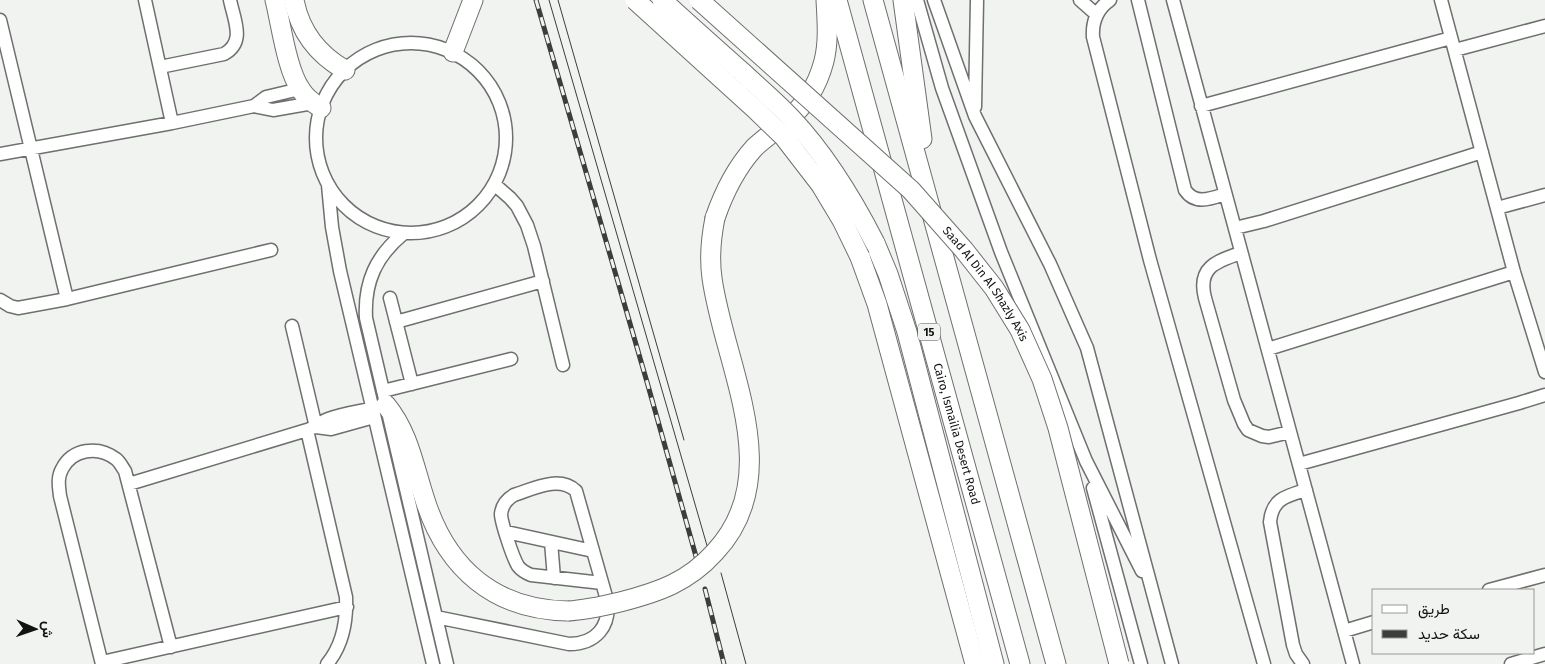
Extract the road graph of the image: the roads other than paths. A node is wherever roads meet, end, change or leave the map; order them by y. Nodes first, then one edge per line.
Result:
1 (145, 0) edge
2 (230, 0) edge
3 (276, 0) edge
4 (473, 0) edge
5 (635, 0) edge
6 (662, 0) edge
7 (699, 0) edge
8 (826, 0) edge
9 (837, 0) edge
10 (873, 0) edge
11 (903, 0) edge
12 (917, 0) edge
13 (934, 0) edge
14 (977, 0) edge
15 (1080, 0) edge
16 (1110, 0) edge
17 (1138, 0) edge
18 (1173, 0) edge
19 (1441, 0) edge
20 (295, 6) edge
21 (1096, 15) junction
22 (0, 20) edge
23 (1545, 26) edge
24 (1453, 44) junction
25 (453, 52) junction
26 (160, 67) junction
27 (344, 70) junction
28 (300, 89) junction
29 (254, 106) junction
30 (317, 106) junction
31 (1201, 106) junction
32 (975, 116) junction
33 (172, 123) junction
34 (32, 149) junction
35 (1482, 152) junction
36 (0, 154) edge
37 (328, 183) junction
38 (494, 184) junction
39 (1225, 194) junction
40 (928, 195) junction
41 (1545, 195) edge
42 (1497, 208) junction
43 (1234, 228) junction
44 (404, 233) junction
45 (271, 250) dead end
46 (1241, 253) junction
47 (1514, 272) junction
48 (543, 281) junction
49 (390, 298) dead end
50 (67, 299) junction
51 (0, 300) edge
52 (396, 322) junction
53 (292, 326) dead end
54 (1268, 349) junction
55 (511, 358) dead end
56 (563, 365) dead end
57 (1545, 372) edge
58 (412, 384) junction
59 (1545, 394) edge
60 (379, 406) junction
61 (312, 429) junction
62 (1290, 432) junction
63 (1086, 462) junction
64 (1299, 464) junction
65 (129, 484) junction
66 (1306, 490) junction
67 (506, 532) junction
68 (552, 542) junction
69 (593, 551) junction
70 (1545, 575) edge
71 (554, 578) junction
72 (602, 583) junction
73 (1493, 589) edge
74 (1154, 596) junction
75 (347, 607) junction
76 (436, 617) junction
77 (1372, 623) edge
78 (1344, 631) junction
79 (171, 647) junction
80 (443, 647) junction
81 (430, 651) junction
82 (1545, 654) edge
83 (102, 663) edge
84 (327, 664) edge
85 (433, 664) edge
86 (447, 664) edge
87 (975, 664) edge
88 (994, 664) edge
89 (1020, 664) edge
90 (1056, 664) edge
91 (1119, 664) edge
92 (1141, 664) edge
93 (1172, 664) edge
94 (1264, 664) edge
95 (1303, 664) edge
96 (1353, 664) edge
97 (1511, 664) edge

1 - 26 street
2 - 26 street
3 - 28 highway
4 - 25 highway
5 - 87 highway, bridge
6 - 88 highway, bridge
7 - 91 highway, Saad Al Din Al Shazly Axis, bridge
8 - 60 highway, bridge
9 - 89 highway, Cairo, Ismailia Desert Road / 15
10 - 40 highway
11 - 40 highway
12 - 63 street
13 - 32 street
14 - 32 street
15 - 21 street
16 - 21 street
17 - 39 street
18 - 31 street
19 - 24 street
20 - 27 highway
21 - 94 street
22 - 34 street
23 - 24 street
24 - 31 street
24 - 35 street
25 - 27 street
25 - 38 street
26 - 33 street
27 - 30 street
28 - 29 street
28 - 30 highway
29 - 30 street
29 - 33 street
30 - 37 street
31 - 39 street
32 - 74 street
33 - 34 street
34 - 36 street
34 - 50 street
35 - 42 street
35 - 43 street
37 - 44 street
37 - 60 street
38 - 44 street
38 - 48 street
39 - 43 street
40 - 90 highway
41 - 42 street
42 - 47 street
43 - 46 street
44 - 60 street
45 - 50 street
46 - 54 street
46 - 62 street
47 - 54 street
47 - 57 street
48 - 52 street
48 - 56 street
49 - 52 street
50 - 51 street
52 - 58 street
53 - 61 street
54 - 62 street
55 - 58 street
58 - 60 street
59 - 64 street
60 - 61 street
60 - 76 street
60 - 81 street
61 - 65 street
61 - 75 street
62 - 64 street
63 - 74 street
63 - 92 street
64 - 66 street
65 - 79 street
65 - 83 street
66 - 78 street
66 - 95 street
67 - 68 street
67 - 69 street
67 - 71 street
68 - 69 street
68 - 71 street
69 - 72 street
70 - 73 street
71 - 72 street
72 - 76 street
74 - 93 street
75 - 79 street
75 - 84 street
76 - 80 street
77 - 78 street
78 - 96 street
79 - 83 street
80 - 81 street
80 - 86 street
81 - 85 street
82 - 97 street

